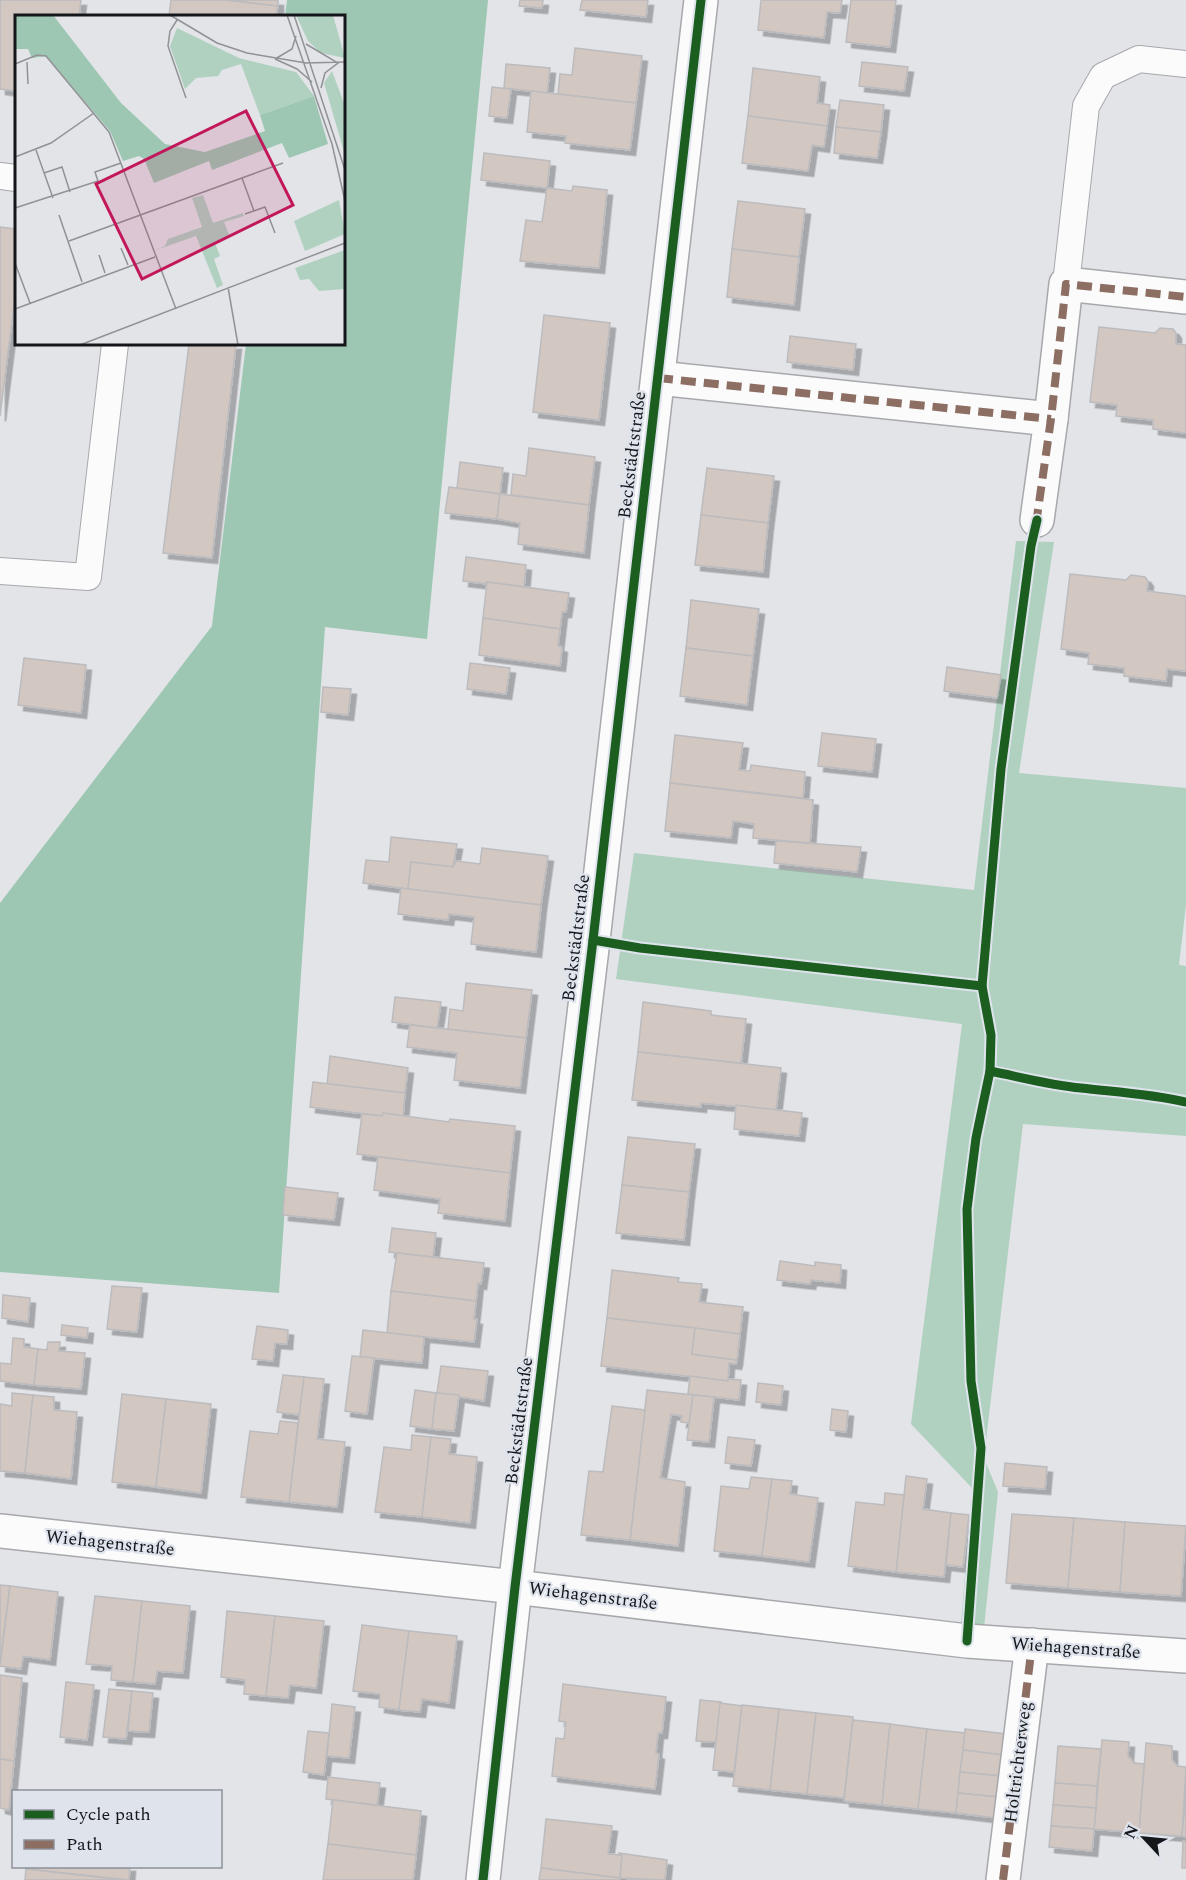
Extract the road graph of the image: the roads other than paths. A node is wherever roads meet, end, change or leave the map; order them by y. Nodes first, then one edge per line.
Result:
1 (701, 0) edge
2 (1186, 64) edge
3 (0, 176) edge
4 (15, 178) edge
5 (1066, 284) junction
6 (1186, 297) edge
7 (115, 345) edge
8 (658, 378) junction
9 (1051, 419) junction
10 (1037, 520) dead end
11 (0, 571) edge
12 (0, 1531) edge
13 (515, 1587) junction
14 (1032, 1645) junction
15 (1186, 1656) edge
16 (483, 1880) edge
17 (1003, 1880) edge

1 - 8 street, Beckstädtstraße
2 - 5 lane
3 - 4 lane
5 - 6 street
5 - 9 street
7 - 11 lane
8 - 9 street, Beckstädtstraße
8 - 13 street, Beckstädtstraße
9 - 10 street
12 - 13 street, Wiehagenstraße
13 - 14 street, Wiehagenstraße
13 - 16 street, Beckstädtstraße
14 - 15 street, Wiehagenstraße
14 - 17 street, Holtrichterweg

